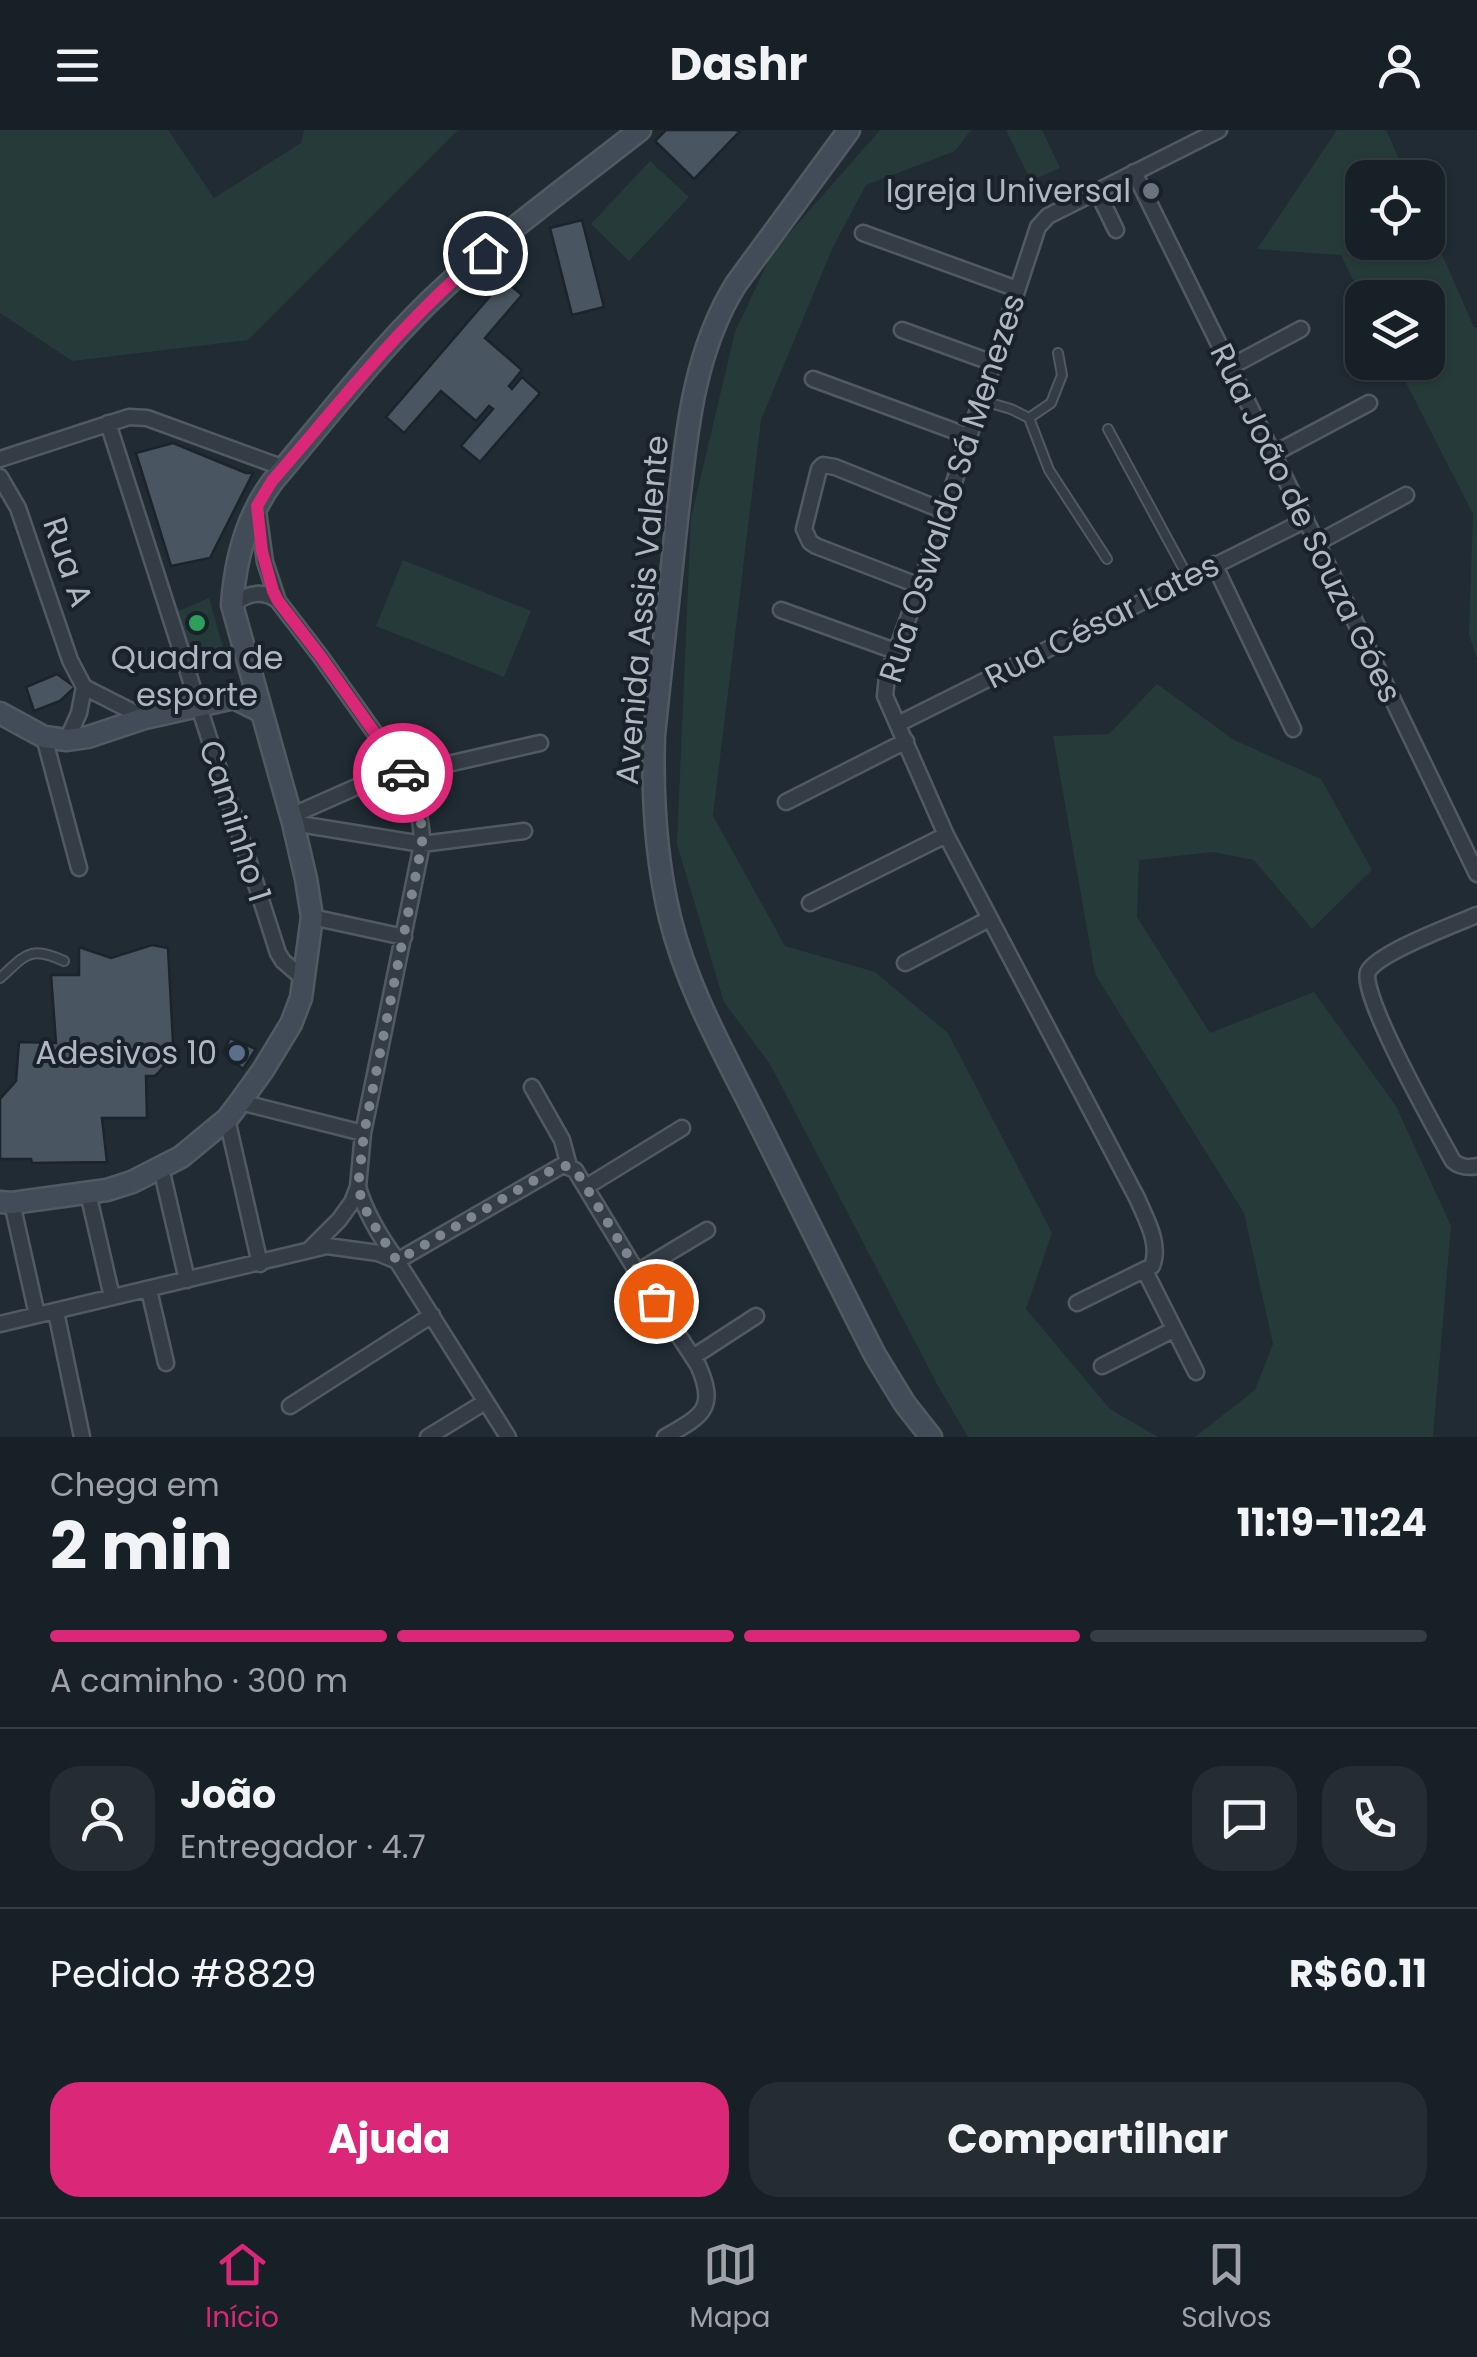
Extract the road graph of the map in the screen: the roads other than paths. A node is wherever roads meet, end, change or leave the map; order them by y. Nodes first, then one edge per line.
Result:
1 (640, 130) edge
2 (849, 130) edge
3 (1219, 130) edge
4 (1134, 172) junction
5 (1097, 192) junction
6 (1116, 230) dead end
7 (863, 233) dead end
8 (1017, 289) junction
9 (1301, 329) dead end
10 (902, 330) dead end
11 (1058, 353) dead end
12 (993, 362) junction
13 (1230, 367) junction
14 (814, 379) dead end
15 (980, 400) junction
16 (1370, 403) dead end
17 (1029, 418) junction
18 (108, 423) junction
19 (1108, 429) dead end
20 (968, 436) junction
21 (1273, 454) junction
22 (0, 459) edge
23 (284, 468) junction
24 (0, 477) edge
25 (1406, 495) dead end
26 (257, 506) junction
27 (944, 511) junction
28 (1306, 520) junction
29 (1318, 543) junction
30 (1106, 558) dead end
31 (1214, 564) junction
32 (1188, 578) junction
33 (920, 586) junction
34 (278, 601) junction
35 (232, 605) junction
36 (781, 610) dead end
37 (896, 652) junction
38 (250, 677) junction
39 (84, 688) junction
40 (234, 698) junction
41 (197, 705) junction
42 (0, 712) edge
43 (260, 712) junction
44 (145, 718) junction
45 (898, 724) junction
46 (1294, 730) dead end
47 (44, 738) junction
48 (67, 740) junction
49 (906, 741) junction
50 (540, 744) dead end
51 (401, 771) junction
52 (786, 802) dead end
53 (292, 819) junction
54 (524, 831) dead end
55 (946, 835) junction
56 (422, 844) junction
57 (79, 868) dead end
58 (1477, 874) edge
59 (810, 903) dead end
60 (1477, 915) edge
61 (312, 917) junction
62 (989, 918) junction
63 (404, 938) junction
64 (64, 961) dead end
65 (906, 963) dead end
66 (0, 978) edge
67 (304, 980) junction
68 (532, 1087) dead end
69 (234, 1111) junction
70 (682, 1128) dead end
71 (364, 1133) junction
72 (569, 1166) junction
73 (1477, 1166) edge
74 (161, 1168) junction
75 (358, 1187) junction
76 (586, 1187) junction
77 (88, 1193) junction
78 (6, 1202) edge
79 (707, 1230) dead end
80 (310, 1249) junction
81 (397, 1261) junction
82 (260, 1264) junction
83 (1145, 1271) junction
84 (637, 1272) junction
85 (187, 1280) junction
86 (148, 1290) junction
87 (112, 1297) junction
88 (1077, 1303) dead end
89 (56, 1312) junction
90 (37, 1315) junction
91 (432, 1315) junction
92 (756, 1316) dead end
93 (0, 1324) edge
94 (1173, 1330) junction
95 (693, 1357) junction
96 (166, 1363) dead end
97 (1102, 1366) dead end
98 (1196, 1372) dead end
99 (485, 1402) junction
100 (290, 1406) dead end
101 (673, 1435) edge
102 (82, 1437) edge
103 (428, 1437) edge
104 (508, 1437) edge
105 (931, 1437) edge

1 - 23 main road
2 - 105 main road, Avenida Assis Valente
3 - 4 street, Rua Oswaldo Sá Menezes
4 - 5 street, Rua Oswaldo Sá Menezes
4 - 13 street, Rua João de Souza Góes
5 - 6 street
5 - 8 street, Rua Oswaldo Sá Menezes
7 - 8 street
8 - 12 street, Rua Oswaldo Sá Menezes
9 - 13 street
10 - 12 street
11 - 17 lane
12 - 15 street, Rua Oswaldo Sá Menezes
13 - 21 street, Rua João de Souza Góes
14 - 20 street
15 - 17 lane
15 - 20 street, Rua Oswaldo Sá Menezes
16 - 21 street
17 - 30 lane
18 - 22 street
18 - 23 street
18 - 41 street, Caminho 1
19 - 32 lane
20 - 27 street, Rua Oswaldo Sá Menezes
21 - 28 street, Rua João de Souza Góes
23 - 26 main road
24 - 39 street, Rua A
25 - 29 street
26 - 34 street
26 - 35 main road
27 - 33 street, Rua Oswaldo Sá Menezes
27 - 33 street
28 - 29 street, Rua João de Souza Góes
28 - 31 street, Rua César Lates
29 - 58 street, Rua João de Souza Góes
31 - 32 street, Rua César Lates
31 - 46 street
32 - 45 street, Rua César Lates
33 - 37 street, Rua Oswaldo Sá Menezes
34 - 35 street
34 - 51 street
35 - 38 main road
36 - 37 street
37 - 45 street, Rua Oswaldo Sá Menezes
38 - 40 main road
38 - 43 main road
39 - 44 street
39 - 48 street
40 - 41 main road
40 - 43 main road
41 - 44 main road
41 - 67 street, Caminho 1
42 - 47 main road
43 - 53 main road
44 - 48 main road
45 - 49 street, Rua Oswaldo Sá Menezes
47 - 48 main road
47 - 57 street
49 - 52 street
49 - 55 street, Rua Oswaldo Sá Menezes
50 - 51 street
51 - 53 street
51 - 56 street
53 - 56 street
53 - 61 main road
54 - 56 street
55 - 59 street
55 - 62 street, Rua Oswaldo Sá Menezes
56 - 63 street
60 - 73 street
61 - 63 street
61 - 67 main road
62 - 65 street
62 - 83 street, Rua Oswaldo Sá Menezes
63 - 71 street
64 - 66 lane
67 - 69 main road
68 - 72 street
69 - 71 street
69 - 74 main road
69 - 82 street
70 - 76 street
71 - 75 street
72 - 76 street
72 - 81 street
74 - 77 main road
74 - 85 street
75 - 80 street
75 - 81 street
76 - 84 street
77 - 78 main road
77 - 87 street
78 - 90 street
79 - 84 street
80 - 81 street
80 - 82 street
81 - 91 street
82 - 85 street
83 - 88 street
83 - 94 street
84 - 95 street
85 - 86 street
86 - 87 street
86 - 96 street
87 - 89 street
89 - 90 street
89 - 102 street
90 - 93 street
91 - 99 street
91 - 100 street
92 - 95 street
94 - 97 street
94 - 98 street
95 - 101 street
99 - 103 street
99 - 104 street

